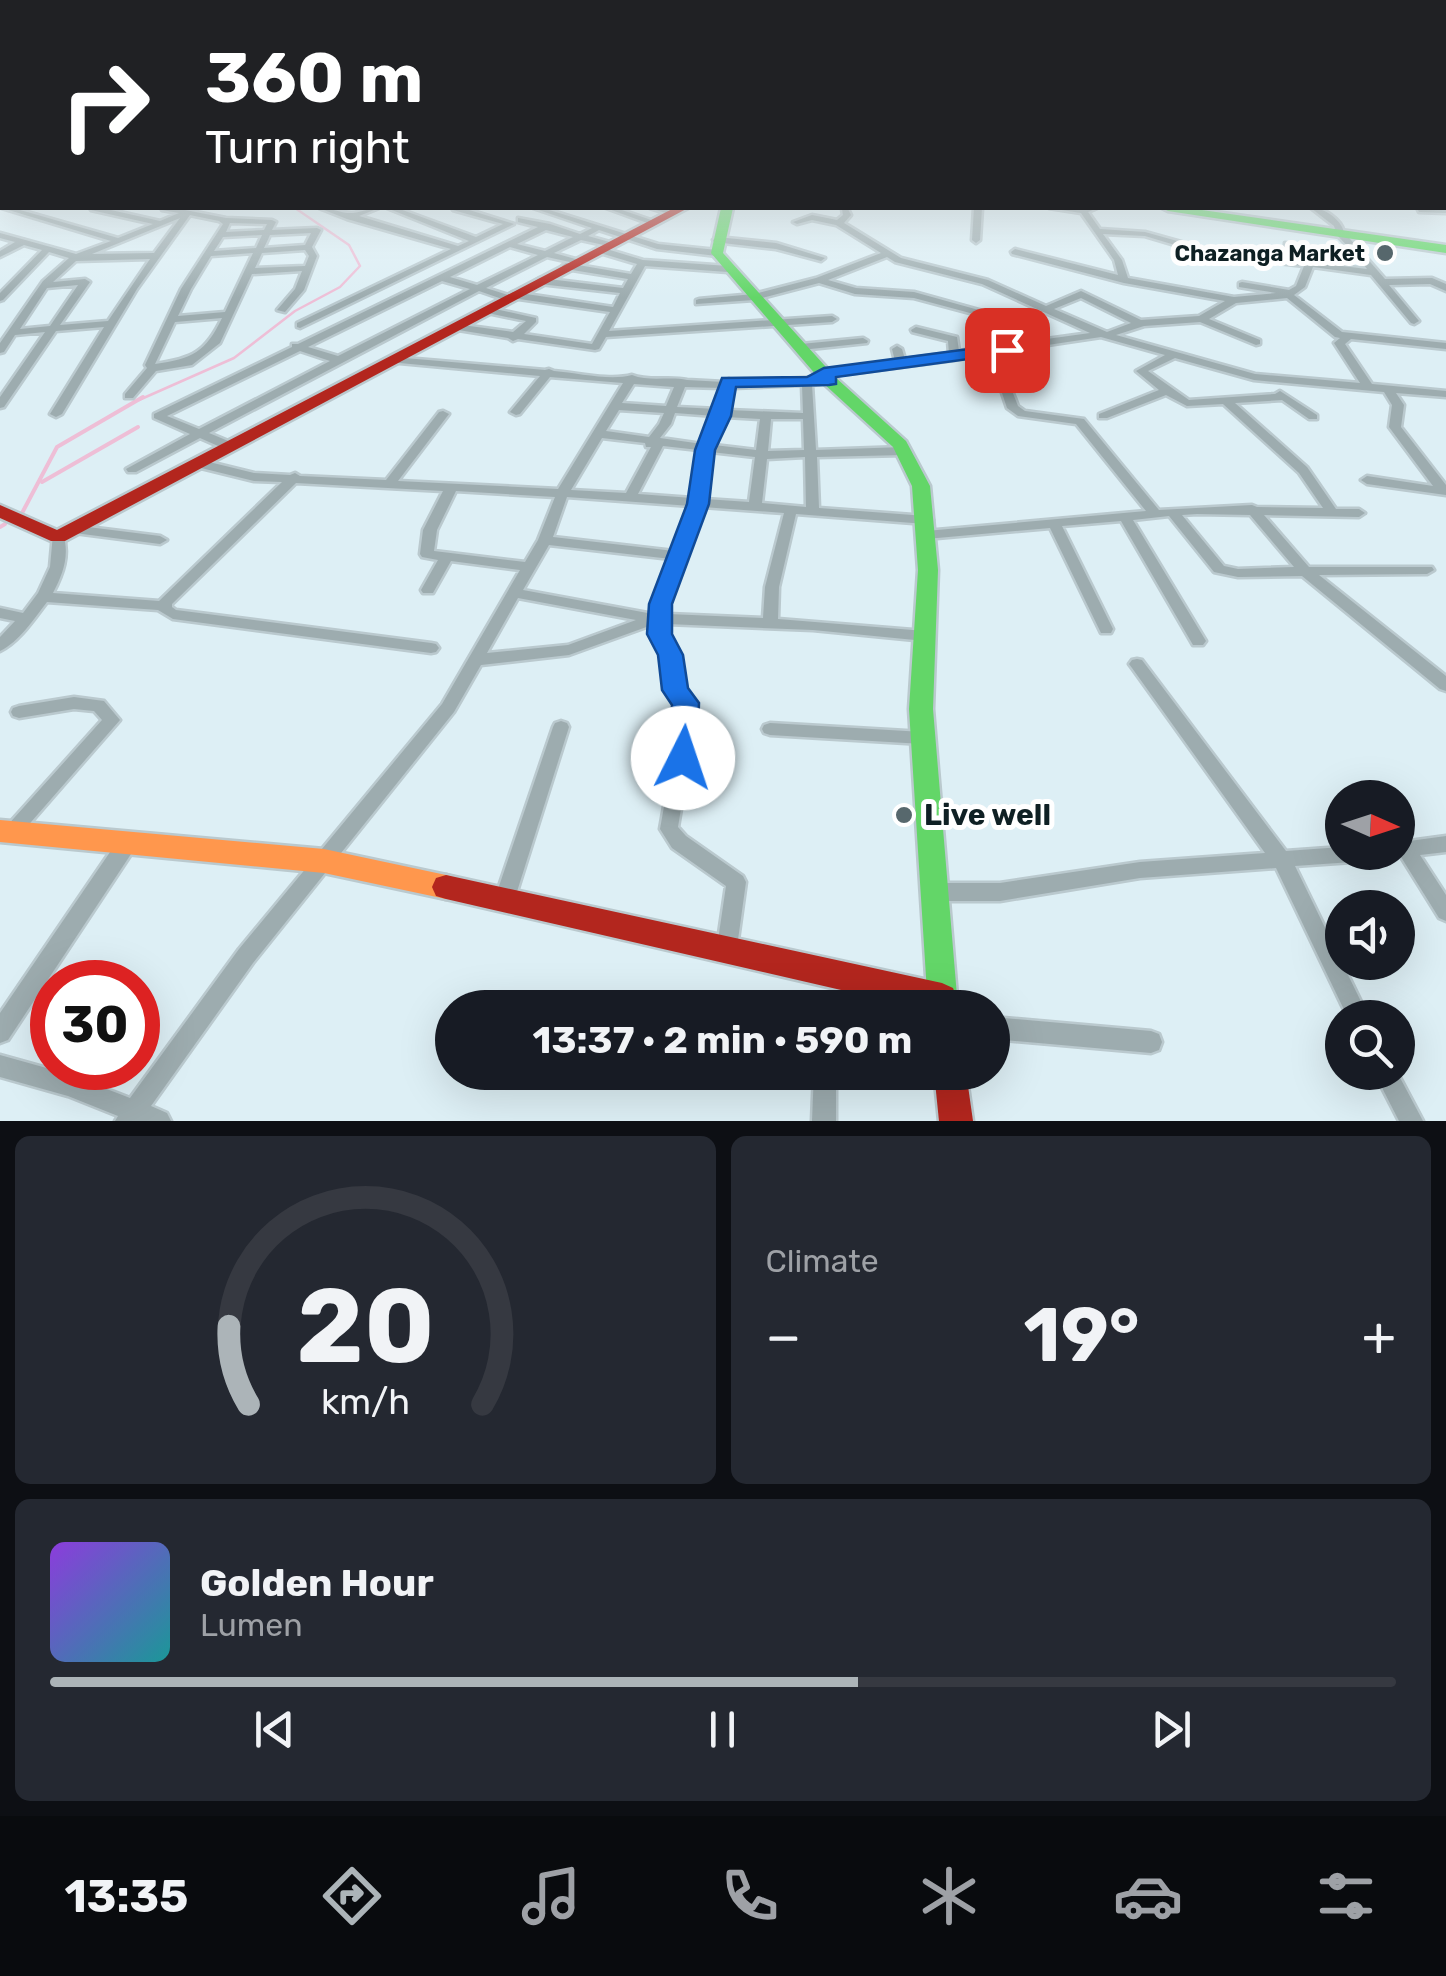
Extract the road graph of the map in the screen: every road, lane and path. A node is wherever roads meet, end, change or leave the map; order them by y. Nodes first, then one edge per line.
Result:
1 (13, 210) edge
2 (103, 210) edge
3 (173, 210) edge
4 (195, 210) edge
5 (330, 210) edge
6 (369, 210) edge
7 (397, 210) edge
8 (463, 210) edge
9 (540, 210) edge
10 (545, 210) edge
11 (608, 210) edge
12 (639, 210) edge
13 (727, 210) edge
14 (978, 210) edge
15 (1088, 210) edge
16 (1178, 210) edge
17 (1318, 210) edge
18 (1422, 210) edge
19 (845, 211) dead end
20 (665, 212) edge
21 (1446, 212) edge
22 (187, 213) junction
23 (350, 216) junction
24 (227, 220) junction
25 (522, 220) junction
26 (579, 222) junction
27 (798, 222) dead end
28 (160, 223) junction
29 (838, 223) junction
30 (510, 224) junction
31 (547, 226) junction
32 (1101, 231) junction
33 (268, 232) junction
34 (220, 235) junction
35 (0, 236) edge
36 (578, 236) junction
37 (118, 240) junction
38 (474, 240) junction
39 (608, 240) junction
40 (976, 240) dead end
41 (1341, 241) junction
42 (22, 242) junction
43 (1288, 245) dead end
44 (503, 246) junction
45 (308, 247) junction
46 (47, 248) junction
47 (457, 248) junction
48 (1446, 249) edge
49 (260, 251) junction
50 (1015, 252) dead end
51 (888, 253) junction
52 (0, 254) edge
53 (208, 254) junction
54 (545, 254) junction
55 (721, 254) junction
56 (806, 254) junction
57 (1357, 255) junction
58 (156, 256) junction
59 (76, 257) junction
60 (108, 258) junction
61 (821, 258) dead end
62 (796, 261) dead end
63 (642, 263) junction
64 (571, 264) junction
65 (1310, 264) junction
66 (308, 268) junction
67 (251, 271) junction
68 (1371, 272) junction
69 (440, 276) junction
70 (632, 277) junction
71 (1122, 279) junction
72 (819, 280) junction
73 (540, 281) junction
74 (85, 282) junction
75 (1381, 282) junction
76 (46, 284) junction
77 (1242, 285) dead end
78 (5, 286) edge
79 (478, 288) junction
80 (1446, 288) edge
81 (626, 291) junction
82 (1172, 292) junction
83 (1288, 295) junction
84 (510, 296) junction
85 (754, 297) junction
86 (0, 298) edge
87 (1234, 300) junction
88 (698, 302) dead end
89 (1160, 302) dead end
90 (282, 310) dead end
91 (486, 310) junction
92 (617, 310) junction
93 (1044, 310) junction
94 (228, 314) junction
95 (171, 319) junction
96 (832, 319) dead end
97 (1201, 319) junction
98 (1414, 321) dead end
99 (110, 324) junction
100 (780, 324) junction
101 (1140, 324) junction
102 (300, 325) dead end
103 (455, 327) junction
104 (0, 330) edge
105 (54, 330) junction
106 (916, 330) dead end
107 (984, 330) dead end
108 (15, 331) junction
109 (603, 334) junction
110 (1104, 334) junction
111 (1348, 337) junction
112 (513, 338) junction
113 (863, 341) dead end
114 (1256, 342) dead end
115 (296, 346) junction
116 (1446, 346) edge
117 (595, 347) junction
118 (800, 347) junction
119 (897, 349) dead end
120 (0, 350) edge
121 (974, 355) junction
122 (1175, 355) junction
123 (954, 357) junction
124 (339, 360) junction
125 (393, 360) junction
126 (901, 364) junction
127 (153, 368) junction
128 (550, 372) junction
129 (592, 375) junction
130 (1254, 377) junction
131 (632, 378) junction
132 (820, 379) junction
133 (682, 380) junction
134 (728, 382) junction
135 (1370, 388) junction
136 (1388, 389) junction
137 (1167, 390) junction
138 (1444, 393) edge
139 (129, 396) dead end
140 (1284, 397) junction
141 (1227, 402) junction
142 (0, 404) edge
143 (614, 406) junction
144 (516, 412) dead end
145 (670, 412) junction
146 (56, 414) dead end
147 (443, 414) dead end
148 (721, 416) junction
149 (766, 416) junction
150 (810, 416) junction
151 (1103, 416) dead end
152 (1312, 417) dead end
153 (198, 433) junction
154 (598, 434) junction
155 (654, 444) junction
156 (229, 446) junction
157 (705, 450) junction
158 (904, 450) junction
159 (764, 455) junction
160 (812, 455) junction
161 (197, 463) junction
162 (132, 470) dead end
163 (295, 477) junction
164 (1367, 480) dead end
165 (389, 485) junction
166 (451, 488) junction
167 (1445, 491) edge
168 (562, 494) junction
169 (630, 497) junction
170 (698, 504) junction
171 (755, 506) junction
172 (791, 509) junction
173 (813, 509) junction
174 (1252, 509) junction
175 (0, 511) edge
176 (1332, 512) junction
177 (1155, 513) junction
178 (1173, 513) junction
179 (1359, 513) dead end
180 (1125, 516) junction
181 (1055, 525) junction
182 (926, 528) junction
183 (65, 533) junction
184 (160, 540) dead end
185 (544, 540) junction
186 (677, 556) junction
187 (446, 558) junction
188 (528, 567) junction
189 (1427, 570) dead end
190 (1305, 571) junction
191 (428, 590) dead end
192 (514, 593) junction
193 (42, 597) junction
194 (164, 606) junction
195 (0, 613) edge
196 (26, 619) junction
197 (658, 619) junction
198 (770, 625) junction
199 (1106, 629) dead end
200 (925, 636) junction
201 (1198, 641) dead end
202 (0, 646) edge
203 (431, 648) dead end
204 (475, 660) junction
205 (1137, 664) dead end
206 (1446, 685) edge
207 (19, 712) dead end
208 (562, 727) dead end
209 (770, 730) dead end
210 (923, 738) junction
211 (6, 832) edge
212 (128, 842) junction
213 (1446, 844) edge
214 (1415, 848) edge
215 (1325, 858) edge
216 (324, 861) junction
217 (1283, 862) junction
218 (1415, 868) edge
219 (932, 892) junction
220 (504, 901) junction
221 (1446, 912) edge
222 (728, 946) junction
223 (893, 990) edge
224 (941, 990) edge
225 (1350, 1000) edge
226 (1010, 1030) edge
227 (0, 1032) edge
228 (1151, 1042) dead end
229 (0, 1066) edge
230 (825, 1090) edge
231 (952, 1090) edge
232 (1395, 1090) edge
233 (131, 1115) edge
234 (159, 1121) edge
235 (824, 1121) edge
236 (956, 1121) edge
237 (1411, 1121) edge

1 - 37 street
2 - 28 street
3 - 22 street
4 - 22 street
5 - 23 street
6 - 23 street
7 - 38 street
8 - 30 street
9 - 25 street
10 - 26 street
11 - 26 street
12 - 20 street
13 - 55 street
14 - 40 street
15 - 32 street
16 - 41 street
17 - 41 street
18 - 21 street
19 - 29 street
20 - 39 street
22 - 24 street
22 - 28 street
22 - 58 street
23 - 47 street
24 - 33 street
24 - 34 street
25 - 30 street
25 - 31 street
26 - 39 street
27 - 29 street
28 - 37 street
29 - 51 street
30 - 38 street
31 - 36 street
31 - 44 street
32 - 65 street
32 - 71 street
33 - 34 street
33 - 45 street
33 - 49 street
34 - 53 street
35 - 42 street
36 - 39 street
36 - 39 street
36 - 54 street
37 - 59 street
38 - 44 street
38 - 47 street
39 - 55 street
39 - 63 street
39 - 64 street
41 - 43 street
41 - 48 street
41 - 57 street
41 - 57 street
41 - 65 street
42 - 46 street
42 - 52 street
44 - 54 street
44 - 69 street
45 - 49 street
45 - 66 street
46 - 59 street
46 - 78 street
47 - 102 street
49 - 53 street
49 - 67 street
50 - 71 street
51 - 72 street
51 - 93 street
53 - 95 street
54 - 64 street
54 - 79 street
55 - 56 street
55 - 63 street
55 - 85 street
56 - 61 street
56 - 62 street
57 - 68 street
58 - 60 street
58 - 99 street
59 - 60 street
59 - 76 street
60 - 74 street
63 - 70 street
64 - 70 street
64 - 73 street
65 - 68 street
65 - 83 street
66 - 67 street
66 - 90 street
67 - 94 street
68 - 75 street
69 - 79 street
69 - 115 street
70 - 81 street
71 - 82 street
72 - 85 street
72 - 107 street
73 - 81 street
73 - 84 street
74 - 76 street
74 - 105 street
75 - 80 street
75 - 98 street
76 - 78 street
76 - 108 street
77 - 83 street
78 - 86 street
79 - 84 street
79 - 124 street
81 - 92 street
82 - 87 street
82 - 89 street
83 - 87 street
83 - 111 street
84 - 91 street
84 - 92 street
85 - 88 street
85 - 100 street
87 - 97 street
91 - 103 street
91 - 112 street
92 - 109 street
93 - 101 street
93 - 110 street
94 - 95 street
94 - 127 street
95 - 127 street
96 - 100 street
97 - 101 street
97 - 114 street
99 - 105 street
99 - 146 street
100 - 109 street
100 - 118 street
101 - 110 street
103 - 112 street
103 - 125 street
104 - 108 street
105 - 108 street
105 - 142 street
106 - 123 street
108 - 120 street
109 - 117 street
110 - 121 street
110 - 122 street
111 - 116 street
111 - 135 street
112 - 117 street
113 - 118 street
115 - 124 street
115 - 153 street
117 - 129 street
118 - 132 street
119 - 126 street
121 - 123 street
121 - 177 street
122 - 130 street
122 - 137 street
123 - 126 street
124 - 153 street
125 - 128 street
125 - 156 street
126 - 132 street
127 - 139 street
128 - 129 street
128 - 144 street
129 - 131 street
130 - 135 street
130 - 140 street
131 - 133 street
131 - 143 street
132 - 134 street
132 - 150 street
132 - 158 street
133 - 134 street
133 - 145 street
134 - 148 street
135 - 136 street
136 - 138 street
136 - 167 street
137 - 141 street
137 - 151 street
140 - 141 street
140 - 152 street
141 - 176 street
143 - 145 street
143 - 154 street
145 - 148 street
145 - 155 street
147 - 165 street
148 - 149 street
148 - 157 street
149 - 150 street
149 - 159 street
150 - 160 street
153 - 156 street
153 - 162 street
154 - 155 street
154 - 168 street
155 - 157 street
155 - 169 street
156 - 161 street
157 - 159 street
157 - 170 street
158 - 160 street
158 - 182 street
159 - 160 street
159 - 171 street
160 - 173 street
161 - 163 street
161 - 183 street
163 - 165 street
163 - 194 street
164 - 167 street
165 - 166 street
166 - 168 street
166 - 187 street
168 - 169 street
168 - 185 street
169 - 170 street
170 - 171 street
170 - 186 street
171 - 172 street
172 - 173 street
172 - 198 street
173 - 182 street
174 - 176 street
174 - 178 street
174 - 190 street
175 - 183 street
176 - 179 street
177 - 178 street
177 - 180 street
178 - 190 street
180 - 181 street
180 - 201 street
181 - 182 street
181 - 199 street
182 - 200 street
183 - 184 street
183 - 193 street
185 - 186 street
185 - 188 street
186 - 197 street
187 - 188 street
187 - 191 street
188 - 192 street
189 - 190 street
190 - 206 street
192 - 197 street
192 - 204 street
193 - 194 street
193 - 196 street
194 - 203 street
195 - 196 street
196 - 202 street
197 - 198 street
197 - 204 street
197 - 222 street
198 - 200 street
200 - 210 street
204 - 216 street
205 - 217 street
207 - 211 street
208 - 220 street
209 - 210 street
210 - 219 street
211 - 212 street
212 - 216 street
212 - 227 street
213 - 214 street
215 - 217 street
216 - 220 street
216 - 233 street
217 - 219 street
217 - 225 street
218 - 221 street
219 - 224 street
220 - 222 street
222 - 223 street
226 - 228 street
229 - 233 street
230 - 235 street
231 - 236 street
232 - 237 street
233 - 234 street

